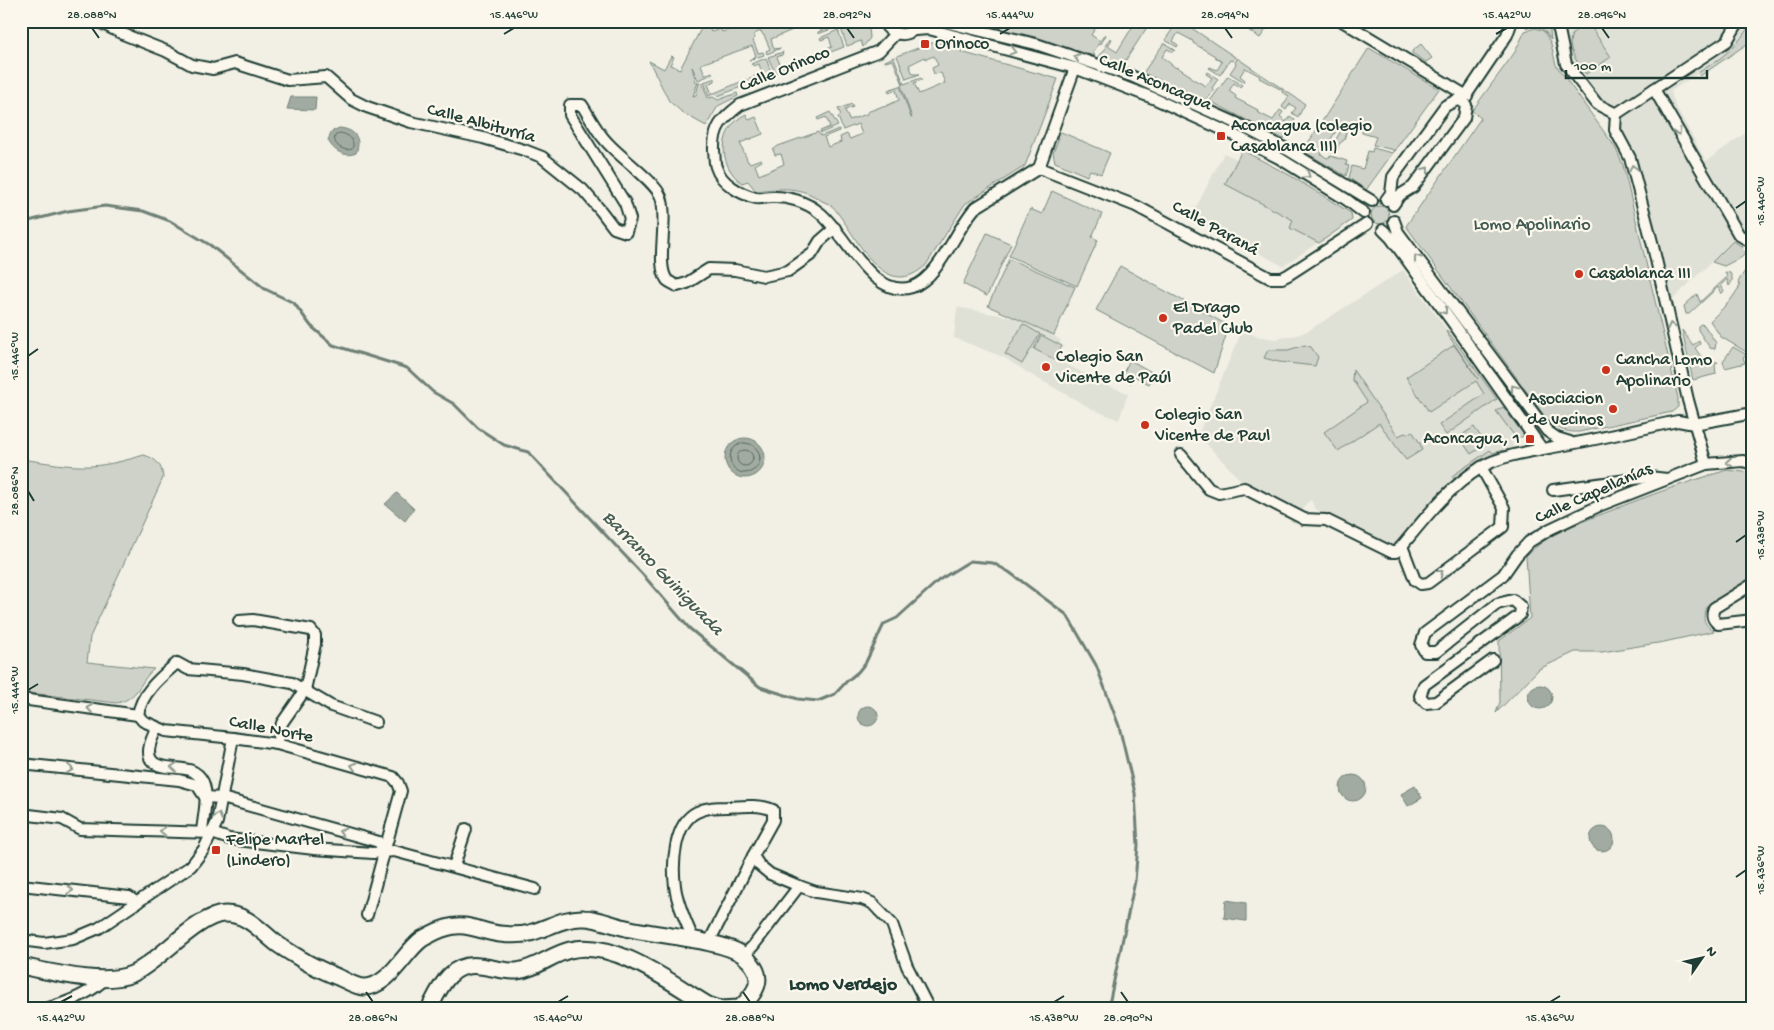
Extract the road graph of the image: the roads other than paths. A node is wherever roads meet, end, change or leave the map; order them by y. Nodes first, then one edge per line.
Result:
1 (97, 21) edge
2 (940, 21) edge
3 (1342, 21) edge
4 (1512, 21) edge
5 (1569, 21) edge
6 (1739, 21) edge
7 (1557, 24) edge
8 (886, 26) edge
9 (917, 26) edge
10 (1075, 68) junction
11 (1654, 89) junction
12 (1464, 98) junction
13 (1616, 114) junction
14 (1039, 168) junction
15 (1394, 181) junction
16 (1407, 191) junction
17 (1372, 200) junction
18 (1389, 202) junction
19 (1365, 219) junction
20 (1394, 222) junction
21 (836, 228) junction
22 (1383, 230) junction
23 (1753, 243) edge
24 (1753, 413) edge
25 (1694, 424) junction
26 (1573, 443) junction
27 (1542, 449) junction
28 (1181, 455) dead end
29 (1706, 464) junction
30 (1753, 464) edge
31 (1481, 467) junction
32 (1668, 479) junction
33 (1553, 490) dead end
34 (1402, 546) junction
35 (1753, 584) edge
36 (239, 620) dead end
37 (1753, 620) edge
38 (1493, 660) dead end
39 (305, 690) junction
40 (21, 699) edge
41 (138, 715) junction
42 (376, 722) dead end
43 (157, 728) junction
44 (233, 738) junction
45 (277, 744) junction
46 (21, 764) edge
47 (205, 797) junction
48 (222, 798) junction
49 (21, 814) edge
50 (466, 829) dead end
51 (207, 833) junction
52 (384, 851) junction
53 (753, 856) junction
54 (454, 866) junction
55 (21, 885) edge
56 (799, 886) junction
57 (535, 888) dead end
58 (137, 903) junction
59 (367, 915) dead end
60 (21, 940) edge
61 (701, 942) junction
62 (743, 956) junction
63 (21, 966) edge
64 (106, 978) junction
65 (44, 1009) edge
66 (429, 1009) edge
67 (929, 1009) edge

1 - 21 street, Calle Albiturría
17 -> 2 street, Calle Aconcagua
3 - 12 street
4 - 12 street
5 - 7 street
6 - 11 street
7 - 13 street
8 - 9 street, Calle Aconcagua
8 - 21 street, Calle Orinoco
9 -> 10 street, Calle Aconcagua
10 - 14 street
10 -> 19 street, Calle Aconcagua
11 - 13 street
11 -> 23 street
12 - 15 street
16 -> 12 street
25 -> 13 street
14 - 19 street, Calle Paraná
14 - 21 street, Calle Orinoco
15 - 16 street
15 - 18 street
16 - 18 street
17 - 18 street
17 - 19 street
18 - 20 street
19 - 22 street
20 - 22 street
26 -> 20 street
22 -> 27 street
24 - 25 street
25 - 26 street
25 - 29 street
26 - 27 street
27 - 31 street
28 - 34 street
30 -> 29 street, Calle Capellanías
29 - 32 street, Calle Capellanías
31 - 34 street
34 -> 31 street
32 - 33 street, Calle Capellanías
32 - 38 street, Calle Capellanías
35 - 37 street
36 - 39 street
39 - 41 street
39 - 42 street
39 - 45 street
41 -> 40 street
41 - 43 street, Calle Norte
43 - 44 street, Calle Norte
47 -> 43 street
44 - 45 street, Calle Norte
44 - 48 street
52 -> 45 street, Calle Norte
46 -> 47 street
47 - 48 street
47 - 51 street
51 -> 48 street
52 -> 48 street
51 -> 49 street
50 - 54 street
51 - 52 street
51 - 58 street
52 - 54 street
52 - 59 street
53 - 56 street
53 - 61 street
53 - 61 street
54 - 57 street
55 -> 58 street
56 - 62 street
56 - 67 street
58 - 60 street
61 - 62 street
61 - 64 street
62 - 66 street
63 - 64 street
64 - 65 street

